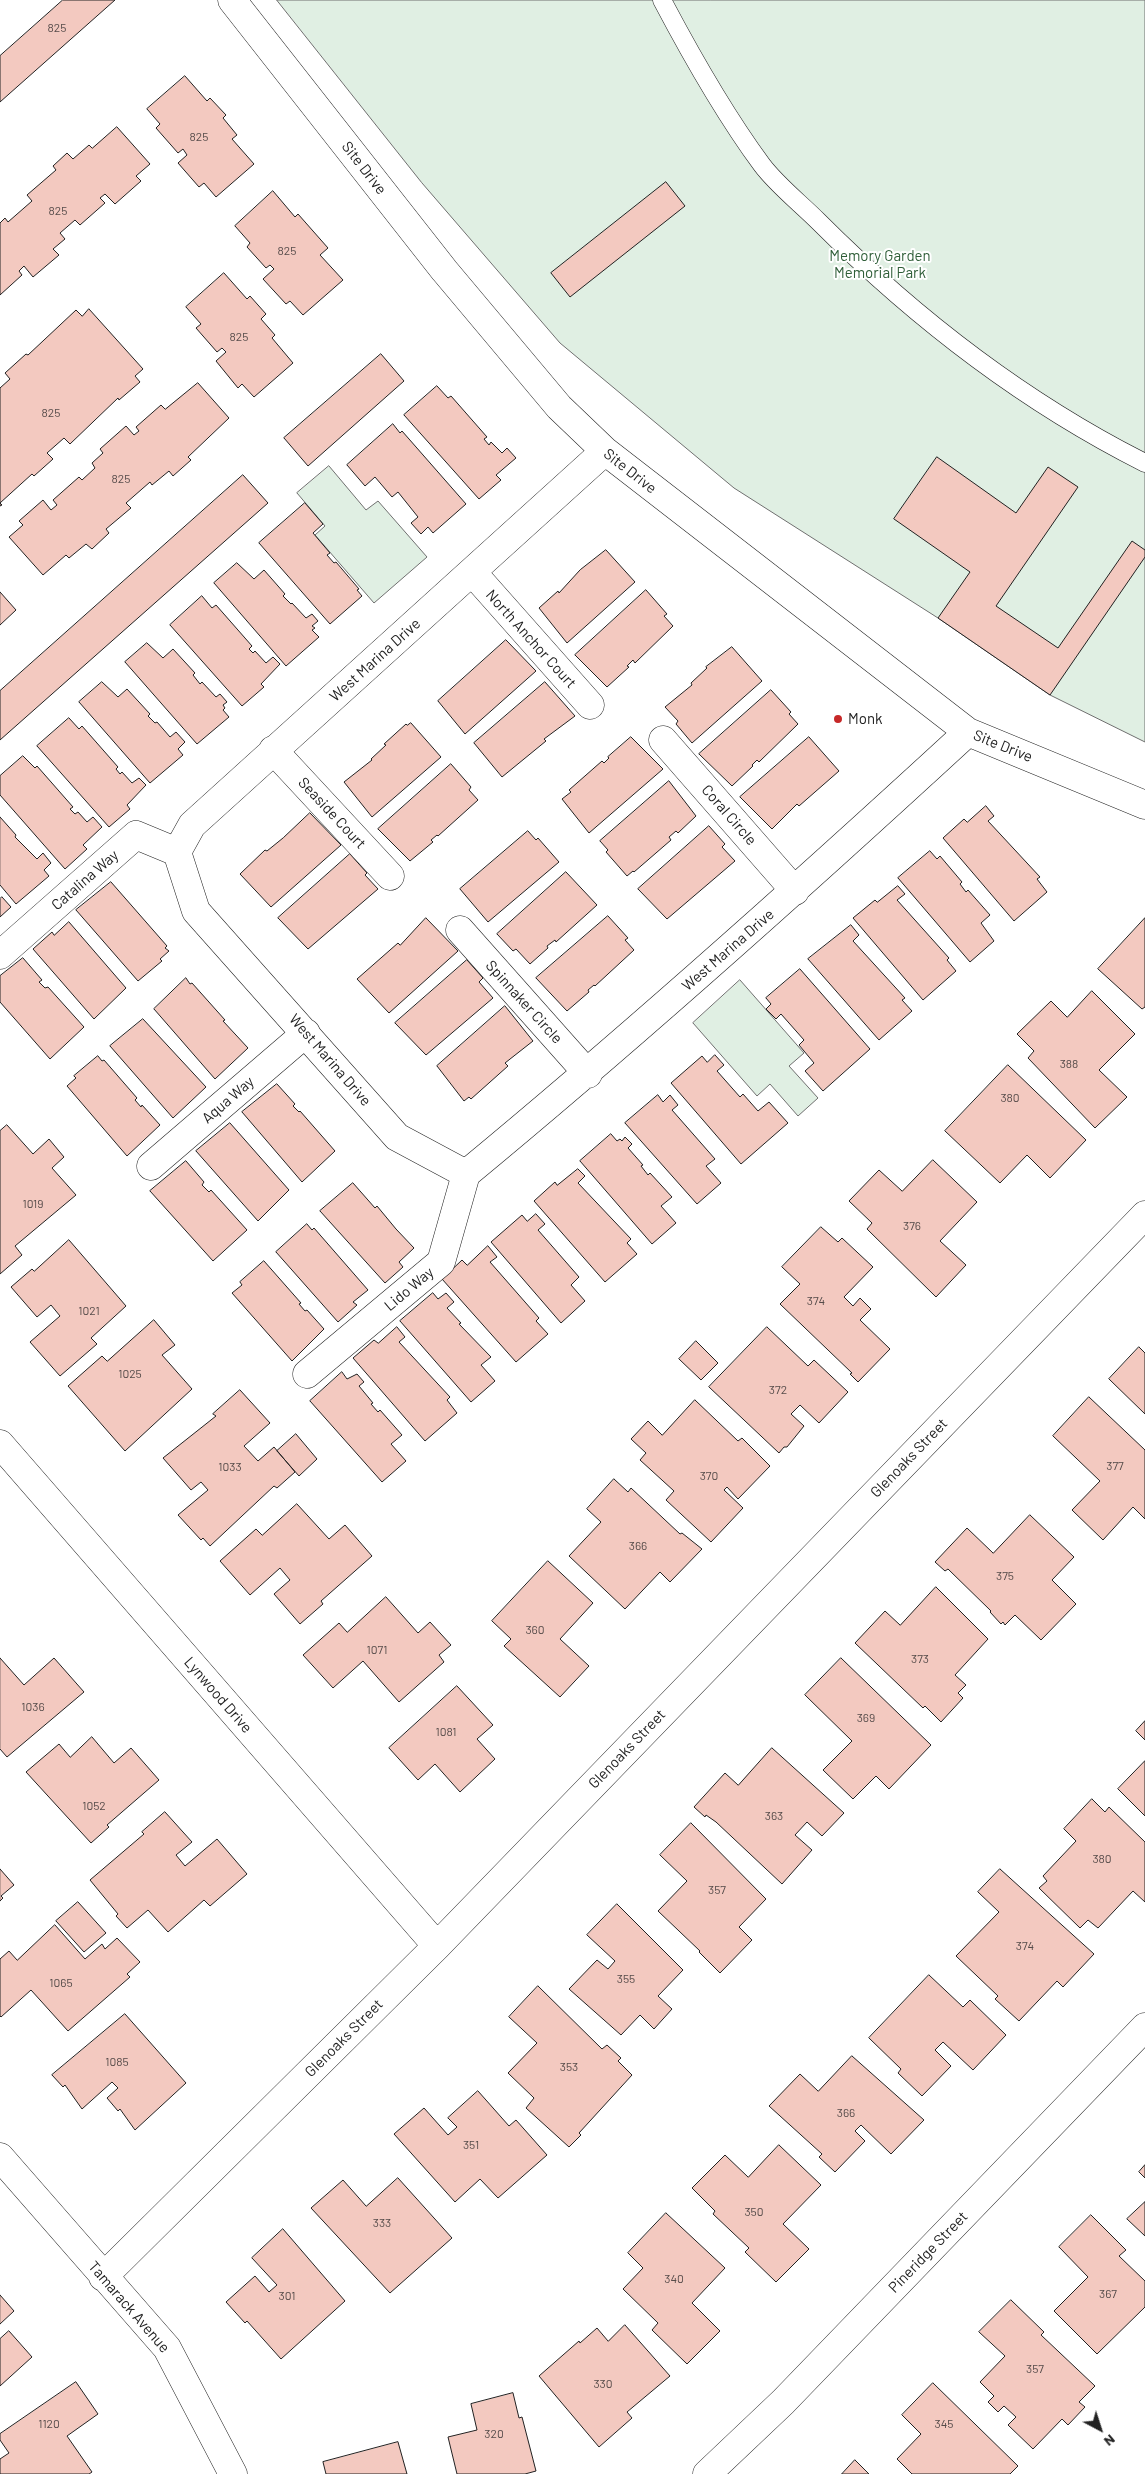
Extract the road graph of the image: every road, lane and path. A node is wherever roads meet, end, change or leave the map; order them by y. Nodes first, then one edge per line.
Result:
1 (232, 0) edge
2 (662, 0) edge
3 (605, 451) junction
4 (1145, 463) edge
5 (473, 573) junction
6 (590, 705) dead end
7 (968, 732) junction
8 (663, 740) dead end
9 (273, 750) junction
10 (1145, 805) edge
11 (177, 852) junction
12 (390, 876) dead end
13 (795, 891) junction
14 (460, 930) dead end
15 (0, 955) edge
16 (306, 1033) junction
17 (588, 1074) junction
18 (151, 1166) dead end
19 (466, 1174) junction
20 (1145, 1214) edge
21 (307, 1374) dead end
22 (0, 1444) edge
23 (437, 1946) junction
24 (1145, 2027) edge
25 (0, 2157) edge
26 (103, 2276) junction
27 (233, 2474) edge
28 (707, 2474) edge

1 - 3 street, Site Drive
2 - 4 lane
3 - 5 street, West Marina Drive
3 - 7 street, Site Drive
5 - 6 street, North Anchor Court
5 - 9 street, West Marina Drive
7 - 10 street, Site Drive
7 - 13 street, West Marina Drive
8 - 13 street, Coral Circle
9 - 11 street, West Marina Drive
9 - 12 street, Seaside Court
11 - 15 street, Catalina Way
11 - 16 street, West Marina Drive
13 - 17 street, West Marina Drive
14 - 17 street, Spinnaker Circle
16 - 18 street, Aqua Way
16 - 19 street, West Marina Drive
17 - 19 street, West Marina Drive
19 - 21 street, Lido Way
20 - 23 street, Glenoaks Street
22 - 23 street, Lynwood Drive
23 - 26 street, Glenoaks Street
24 - 28 street, Pineridge Street
25 - 26 street, Tamarack Avenue
26 - 27 street, Tamarack Avenue

